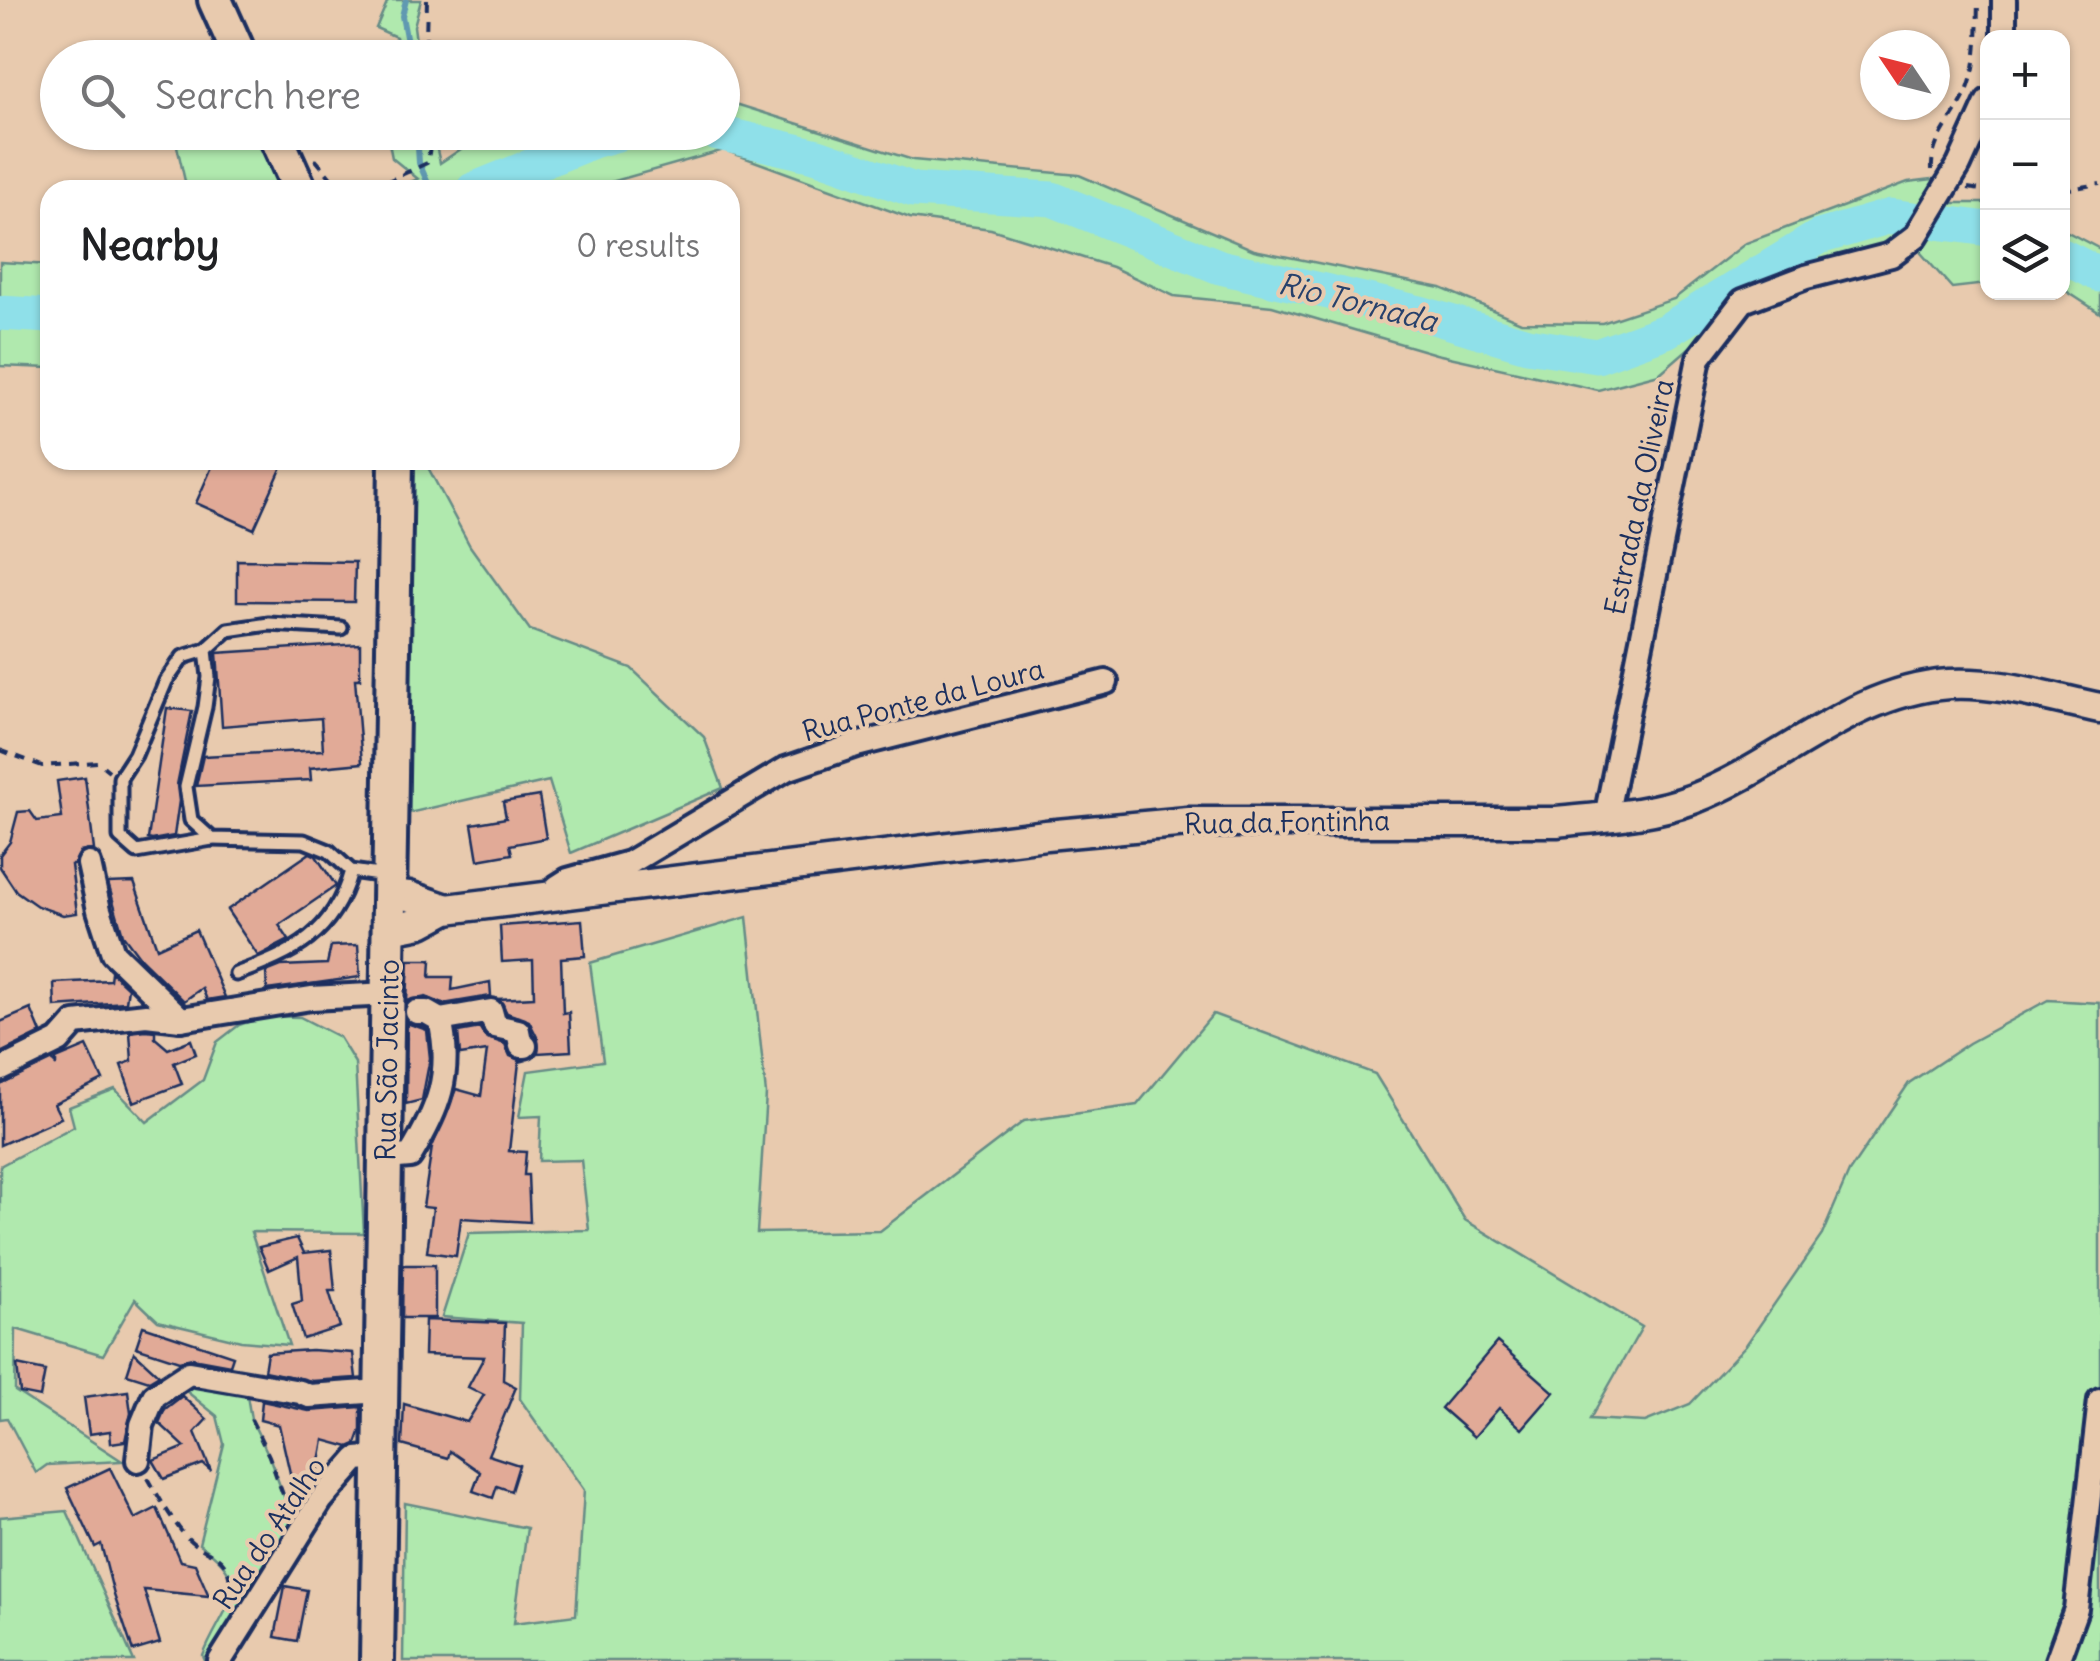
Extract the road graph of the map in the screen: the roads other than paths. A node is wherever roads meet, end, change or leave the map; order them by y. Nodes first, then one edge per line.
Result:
1 (215, 0) edge
2 (2004, 0) edge
3 (2004, 30) edge
4 (233, 40) edge
5 (1980, 118) edge
6 (282, 150) edge
7 (296, 180) edge
8 (396, 470) edge
9 (341, 628) dead end
10 (206, 650) junction
11 (1106, 682) dead end
12 (2100, 708) edge
13 (1606, 817) junction
14 (212, 839) junction
15 (89, 864) dead end
16 (350, 871) junction
17 (390, 886) junction
18 (554, 898) junction
19 (447, 909) junction
20 (390, 930) junction
21 (236, 974) dead end
22 (389, 994) junction
23 (417, 1012) dead end
24 (181, 1018) junction
25 (440, 1020) junction
26 (526, 1046) dead end
27 (0, 1070) edge
28 (386, 1158) junction
29 (381, 1391) junction
30 (2100, 1400) edge
31 (380, 1457) junction
32 (138, 1460) road end
33 (220, 1661) edge
34 (377, 1661) edge
35 (2056, 1661) edge

1 - 4 main road
2 - 3 street
5 - 13 street, Estrada da Oliveira
6 - 7 main road
8 - 17 main road, Rua São Jacinto
9 - 10 lane
10 - 14 lane
10 - 14 lane
11 - 18 street, Rua Ponte da Loura
12 - 13 street, Rua da Fontinha
13 - 18 street, Rua da Fontinha
14 - 16 lane
15 - 24 street
16 - 17 lane
16 - 21 lane
17 - 19 street, Rua da Fontinha
17 - 20 main road, Rua São Jacinto
18 - 19 street, Rua da Fontinha
19 - 20 street, Rua da Fontinha
20 - 22 main road, Rua São Jacinto
22 - 24 street
22 - 28 main road, Rua São Jacinto
23 - 25 street
24 - 27 street
25 - 26 street
25 - 28 street
28 - 29 main road, Rua São Jacinto
29 - 31 main road, Rua São Jacinto
29 - 32 street
30 - 35 street
31 - 33 street, Rua do Atalho
31 - 34 main road, Rua São Jacinto

